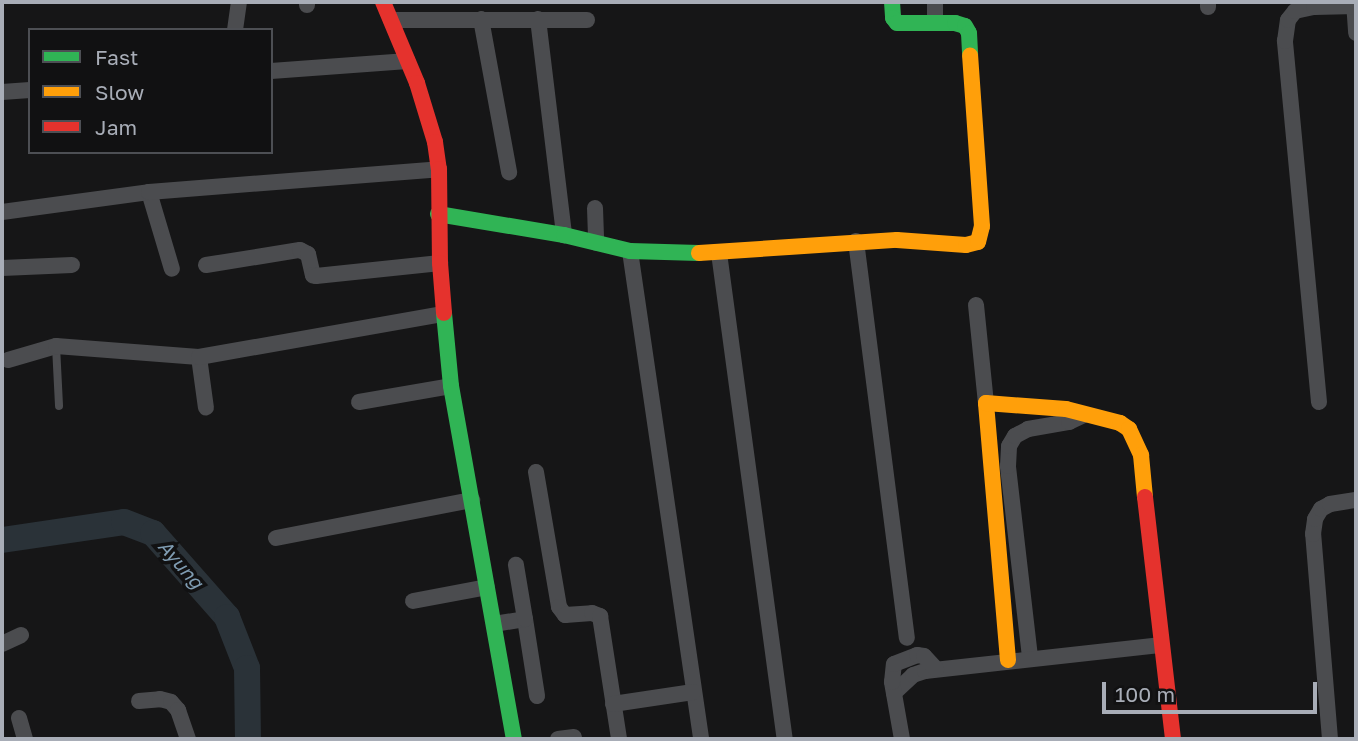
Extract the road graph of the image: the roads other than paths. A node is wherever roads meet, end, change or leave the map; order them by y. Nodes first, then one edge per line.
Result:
1 (239, 2) edge
2 (383, 2) edge
3 (892, 2) edge
4 (935, 2) edge
5 (1355, 5) edge
6 (481, 19) junction
7 (538, 19) junction
8 (391, 20) junction
9 (587, 20) dead end
10 (935, 23) junction
11 (235, 28) edge
12 (1356, 33) edge
13 (408, 61) junction
14 (273, 71) edge
15 (28, 90) edge
16 (2, 92) edge
17 (439, 169) junction
18 (509, 172) dead end
19 (149, 192) junction
20 (594, 208) dead end
21 (2, 212) edge
22 (438, 214) junction
23 (564, 235) junction
24 (856, 241) junction
25 (596, 243) junction
26 (629, 251) junction
27 (719, 253) junction
28 (440, 263) junction
29 (72, 265) dead end
30 (206, 265) dead end
31 (2, 268) edge
32 (172, 269) dead end
33 (976, 305) dead end
34 (443, 314) junction
35 (55, 346) junction
36 (199, 357) junction
37 (8, 360) dead end
38 (451, 386) junction
39 (359, 402) dead end
40 (1319, 402) dead end
41 (986, 403) junction
42 (59, 406) dead end
43 (206, 408) dead end
44 (1051, 408) junction
45 (1084, 415) junction
46 (1050, 425) junction
47 (1007, 466) junction
48 (989, 467) junction
49 (536, 472) dead end
50 (472, 499) junction
51 (1356, 500) edge
52 (276, 538) dead end
53 (516, 565) dead end
54 (487, 587) junction
55 (413, 601) dead end
56 (524, 620) junction
57 (494, 624) junction
58 (21, 635) dead end
59 (907, 638) dead end
60 (2, 644) edge
61 (1160, 645) junction
62 (1030, 657) junction
63 (1008, 660) junction
64 (693, 692) junction
65 (537, 696) dead end
66 (139, 701) dead end
67 (613, 704) junction
68 (19, 718) dead end
69 (25, 739) edge
70 (188, 739) edge
71 (514, 739) edge
72 (619, 739) edge
73 (701, 739) edge
74 (785, 739) edge
75 (902, 739) edge
76 (1173, 739) edge
77 (1330, 739) edge

1 - 11 street
2 - 8 street
3 - 10 street
4 - 10 street
5 - 12 street
5 - 40 street
6 - 7 street
6 - 8 street
6 - 18 street
7 - 9 street
7 - 23 street
8 - 13 street
10 - 24 street
13 - 14 street
13 - 17 street
15 - 16 street
17 - 19 street
17 - 22 street
19 - 21 street
19 - 32 street
20 - 25 street
22 - 23 street
22 - 28 street
23 - 25 street
24 - 27 street
24 - 59 street
25 - 26 street
26 - 27 street
26 - 64 street
27 - 74 street
28 - 30 street
28 - 34 street
29 - 31 street
33 - 41 street
34 - 36 street
34 - 38 street
35 - 36 street
35 - 37 street
35 - 42 lane
36 - 43 street
38 - 39 street
38 - 50 street
41 - 44 street
41 - 48 street
44 - 45 street
44 - 46 street
45 - 46 street
45 - 61 street
46 - 47 street
47 - 48 street
47 - 62 street
48 - 63 street
49 - 67 street
50 - 52 street
50 - 54 street
51 - 77 street
53 - 56 street
54 - 55 street
54 - 57 street
56 - 57 street
56 - 65 street
57 - 71 street
58 - 60 street
61 - 62 street
61 - 76 street
62 - 63 street
63 - 75 street
64 - 67 street
64 - 73 street
66 - 70 street
67 - 72 street
68 - 69 street

